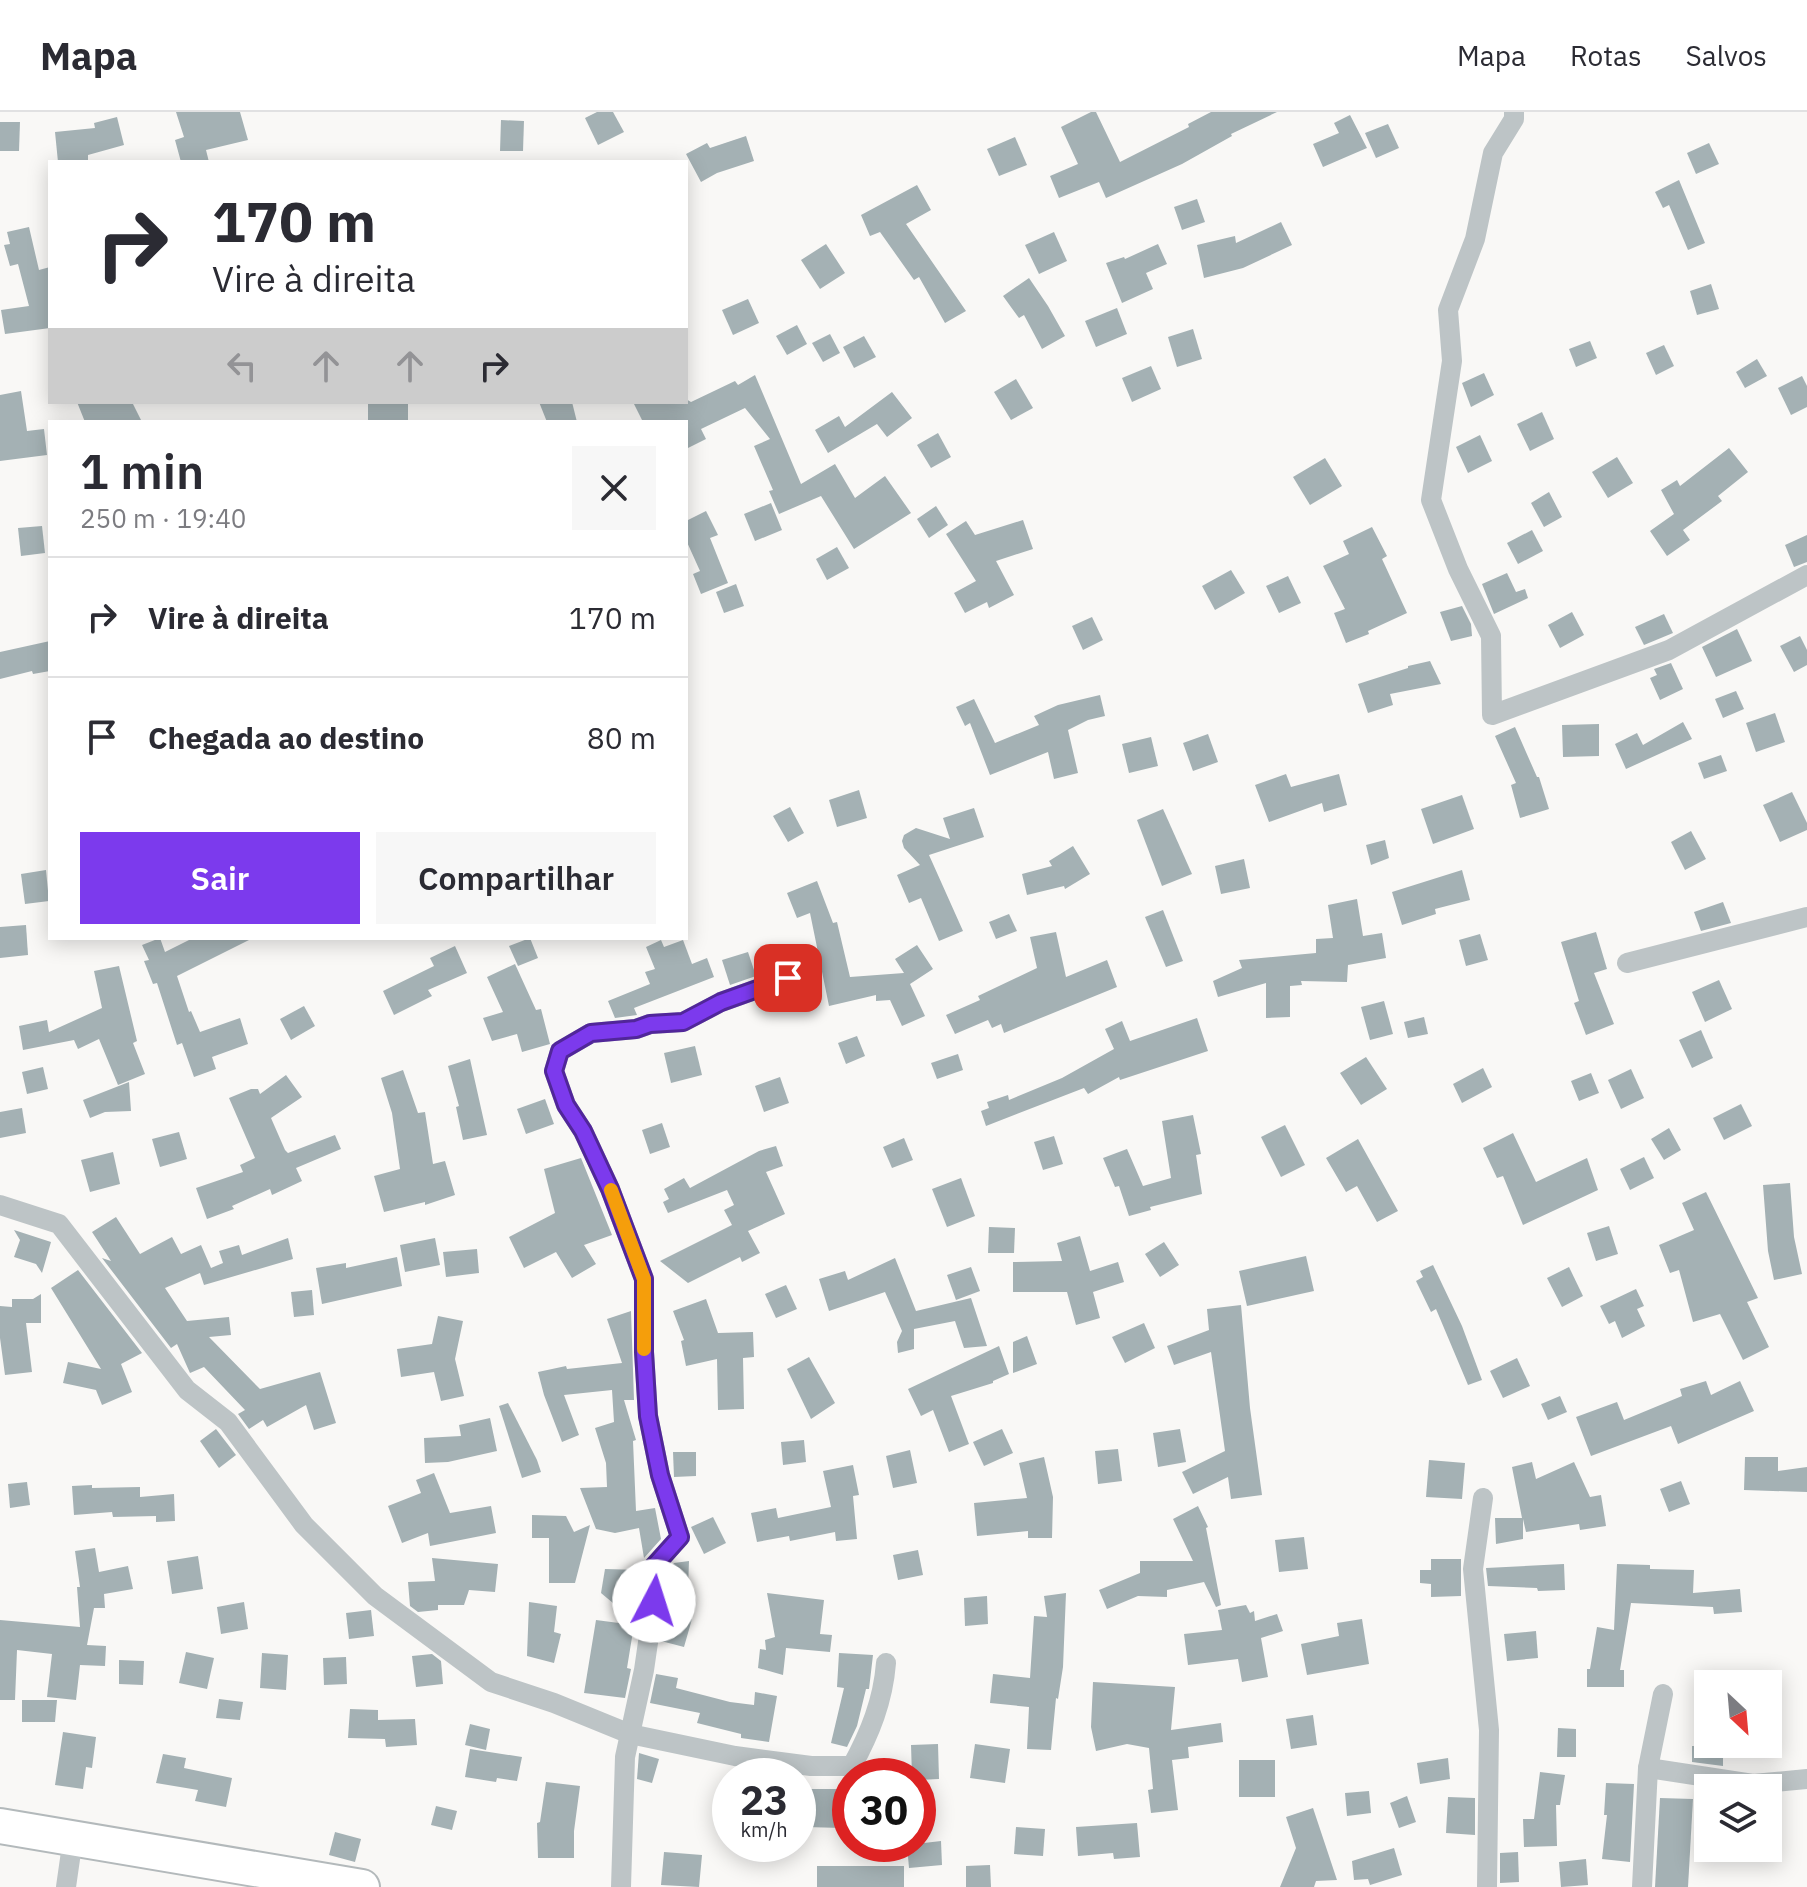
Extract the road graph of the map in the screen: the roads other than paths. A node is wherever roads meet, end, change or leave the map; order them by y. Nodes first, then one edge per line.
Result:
1 (1514, 112) edge
2 (1807, 575) edge
3 (1807, 917) edge
4 (1627, 963) dead end
5 (788, 978) dead end
6 (0, 1205) edge
7 (1483, 1498) dead end
8 (886, 1663) dead end
9 (1663, 1694) dead end
10 (630, 1734) junction
11 (1648, 1768) junction
12 (1807, 1779) edge
13 (0, 1826) edge
14 (73, 1838) junction
15 (66, 1887) edge
16 (362, 1887) edge
17 (621, 1887) edge
18 (1487, 1887) edge
19 (1642, 1887) edge

1 - 2 street
3 - 4 street
5 - 10 street
6 - 10 street
7 - 18 street
8 - 10 street
9 - 11 street
10 - 17 street
11 - 12 street
11 - 19 street
13 - 14 highway
14 - 15 street
14 - 16 highway

